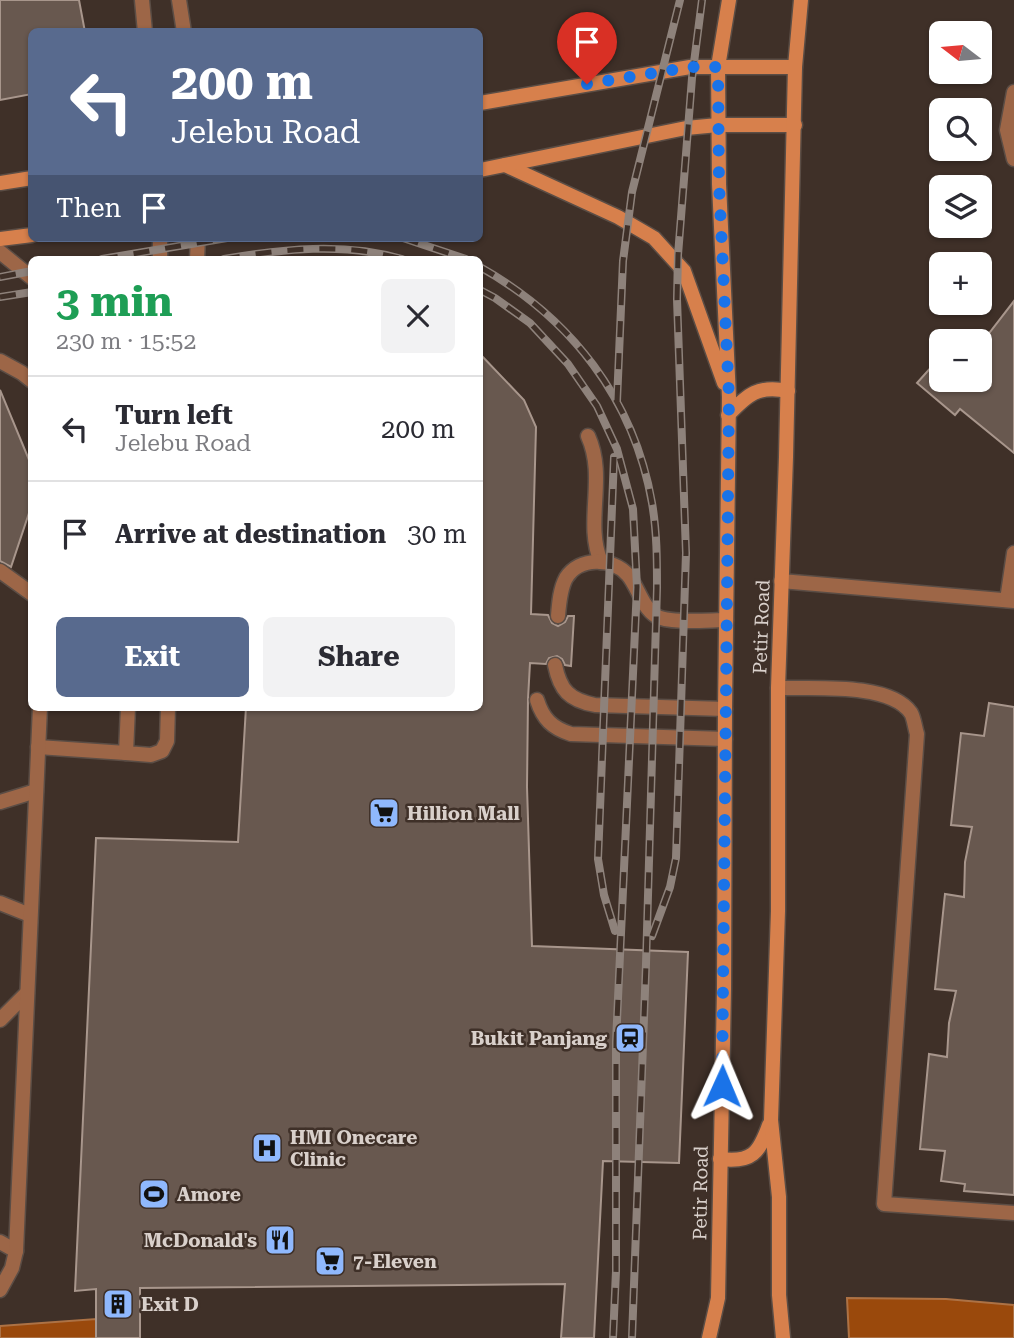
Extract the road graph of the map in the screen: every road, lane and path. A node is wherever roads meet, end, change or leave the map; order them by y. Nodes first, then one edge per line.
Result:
1 (142, 0) edge
2 (179, 0) edge
3 (729, 0) edge
4 (801, 0) edge
5 (145, 28) edge
6 (183, 28) edge
7 (718, 67) junction
8 (795, 67) junction
9 (1014, 92) edge
10 (483, 102) edge
11 (718, 125) junction
12 (795, 125) junction
13 (1014, 159) edge
14 (505, 165) junction
15 (483, 169) edge
16 (28, 179) edge
17 (0, 183) edge
18 (28, 236) edge
19 (0, 239) edge
20 (0, 252) edge
21 (28, 275) edge
22 (0, 361) edge
23 (28, 378) edge
24 (788, 391) junction
25 (729, 397) junction
26 (729, 415) junction
27 (588, 436) dead end
28 (1014, 553) edge
29 (601, 562) junction
30 (0, 571) edge
31 (781, 581) junction
32 (28, 591) edge
33 (1011, 601) edge
34 (558, 616) dead end
35 (726, 620) junction
36 (555, 665) dead end
37 (778, 688) junction
38 (537, 700) dead end
39 (725, 709) junction
40 (40, 711) edge
41 (128, 711) edge
42 (169, 711) edge
43 (725, 739) junction
44 (38, 747) junction
45 (126, 753) junction
46 (36, 791) junction
47 (0, 802) edge
48 (0, 903) edge
49 (30, 915) junction
50 (27, 993) junction
51 (0, 1020) edge
52 (771, 1120) junction
53 (720, 1159) junction
54 (1014, 1213) edge
55 (0, 1242) edge
56 (16, 1251) junction
57 (0, 1290) edge
58 (709, 1338) edge
59 (783, 1338) edge

1 - 5 street
2 - 6 street
3 - 7 main road, Petir Road
4 - 8 main road, Petir Road
7 - 8 main road
7 - 10 main road
7 - 11 main road, Petir Road
8 - 12 main road, Petir Road
9 - 13 street
11 - 12 main road
11 - 14 main road
11 - 25 main road, Petir Road
12 - 24 main road, Petir Road
14 - 15 main road
14 - 25 main road
16 - 17 main road
18 - 19 main road
20 - 21 street
22 - 23 street
24 - 26 main road
24 - 31 main road, Petir Road
25 - 26 main road, Petir Road
26 - 35 main road, Petir Road
27 - 29 street
28 - 33 street
29 - 34 street
29 - 35 street
30 - 32 street
31 - 33 street
31 - 37 main road, Petir Road
35 - 39 main road, Petir Road
36 - 39 street
37 - 52 main road, Petir Road
37 - 54 street
38 - 43 street
39 - 43 main road, Petir Road
40 - 44 street
41 - 45 street
42 - 45 street
43 - 53 main road, Petir Road
44 - 45 street
44 - 46 street
46 - 47 street
46 - 49 street
48 - 49 street
49 - 50 street
50 - 51 street
50 - 56 street
52 - 53 main road
52 - 59 main road, Petir Road
53 - 58 main road, Petir Road
55 - 56 street
56 - 57 street

